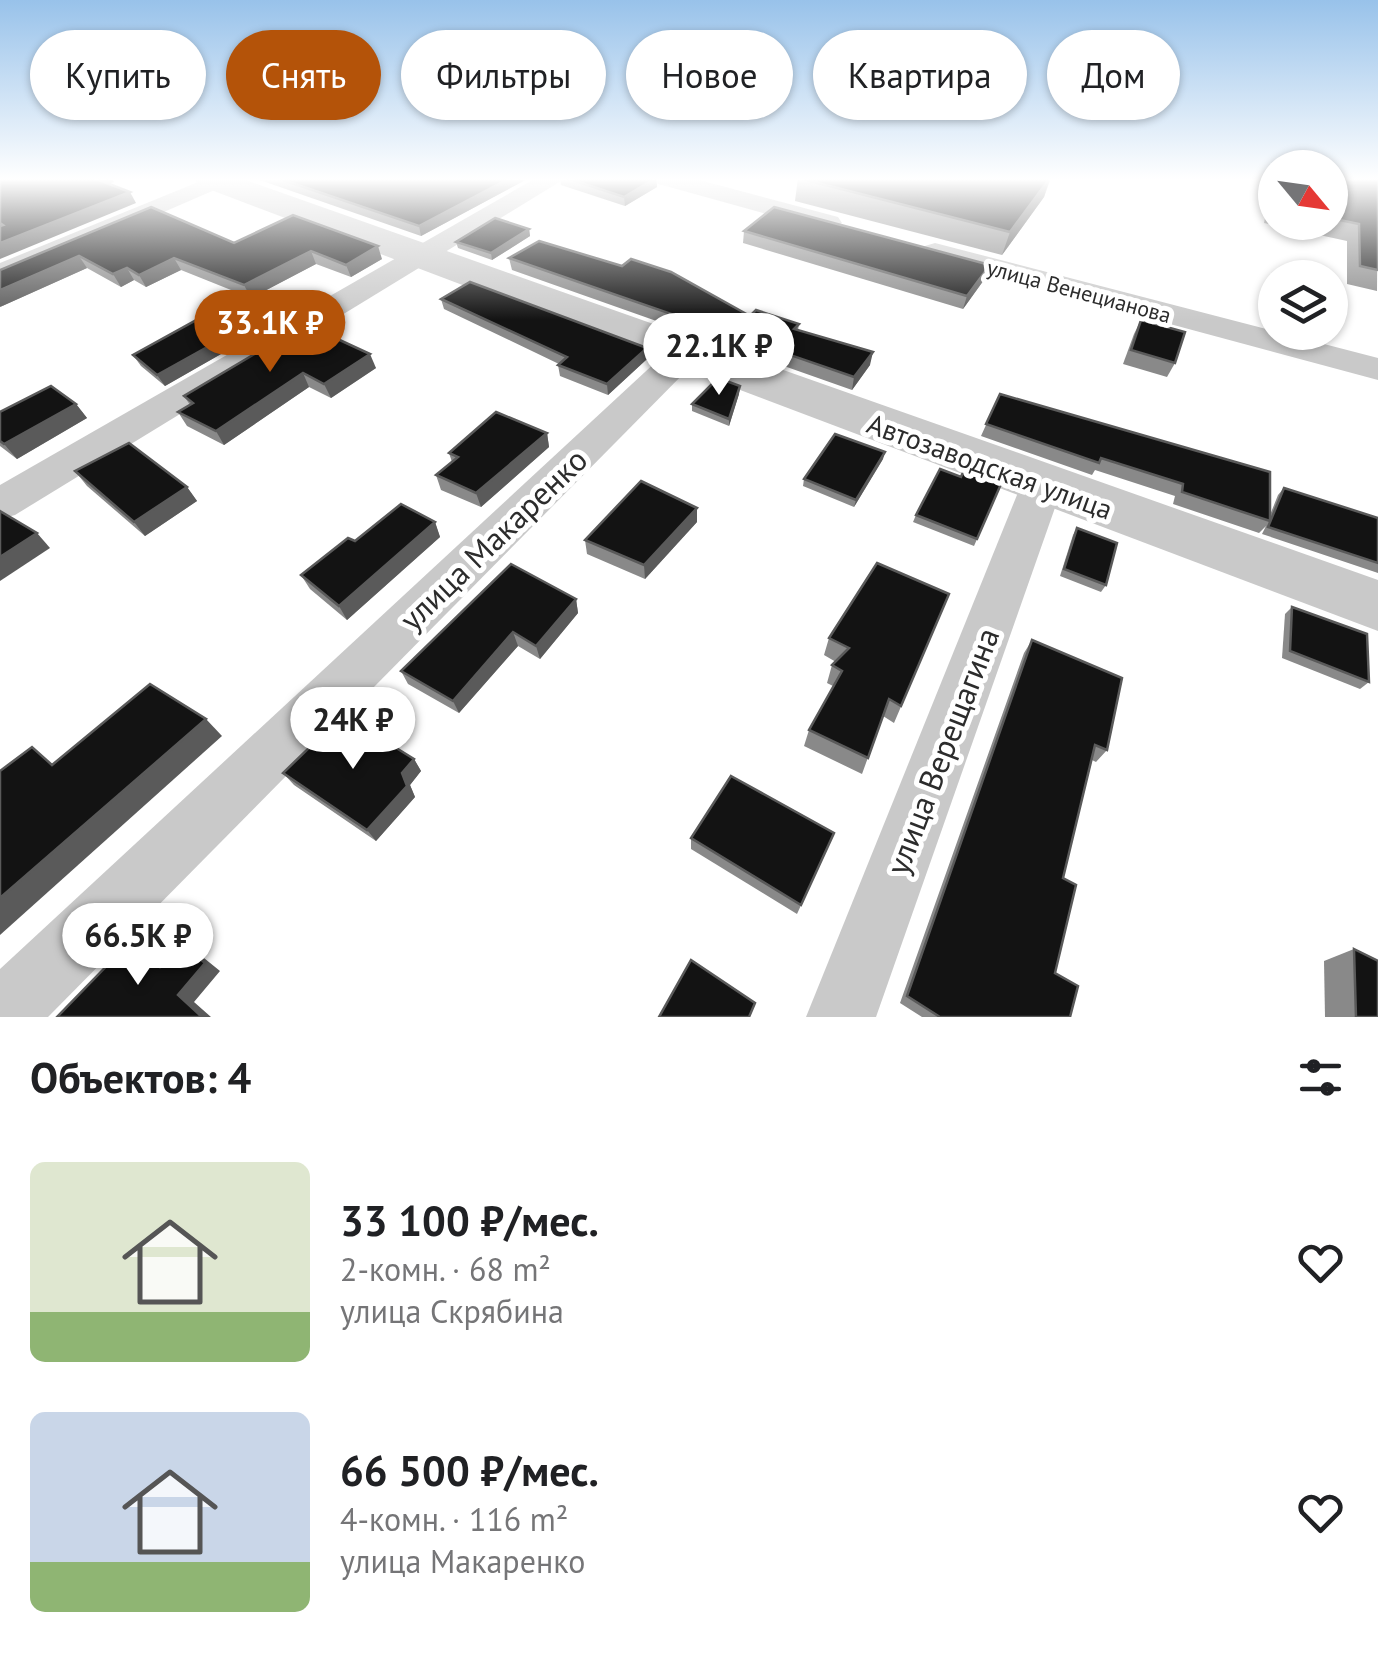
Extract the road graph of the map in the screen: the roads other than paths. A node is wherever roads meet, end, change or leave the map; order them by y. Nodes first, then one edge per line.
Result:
1 (111, 225) edge
2 (334, 225) edge
3 (477, 225) edge
4 (842, 225) edge
5 (856, 230) edge
6 (912, 246) edge
7 (422, 259) junction
8 (0, 274) edge
9 (684, 354) junction
10 (1378, 369) edge
11 (1042, 485) junction
12 (0, 504) edge
13 (1378, 606) edge
14 (0, 1016) edge
15 (841, 1017) edge

1 - 8 street
2 - 7 street, Автозаводская улица
3 - 7 street
4 - 5 street
6 - 10 street, улица Венецианова
7 - 9 street, Автозаводская улица
7 - 12 street
9 - 11 street, Автозаводская улица
9 - 14 street, улица Макаренко
11 - 13 street, Автозаводская улица
11 - 15 street, улица Верещагина

